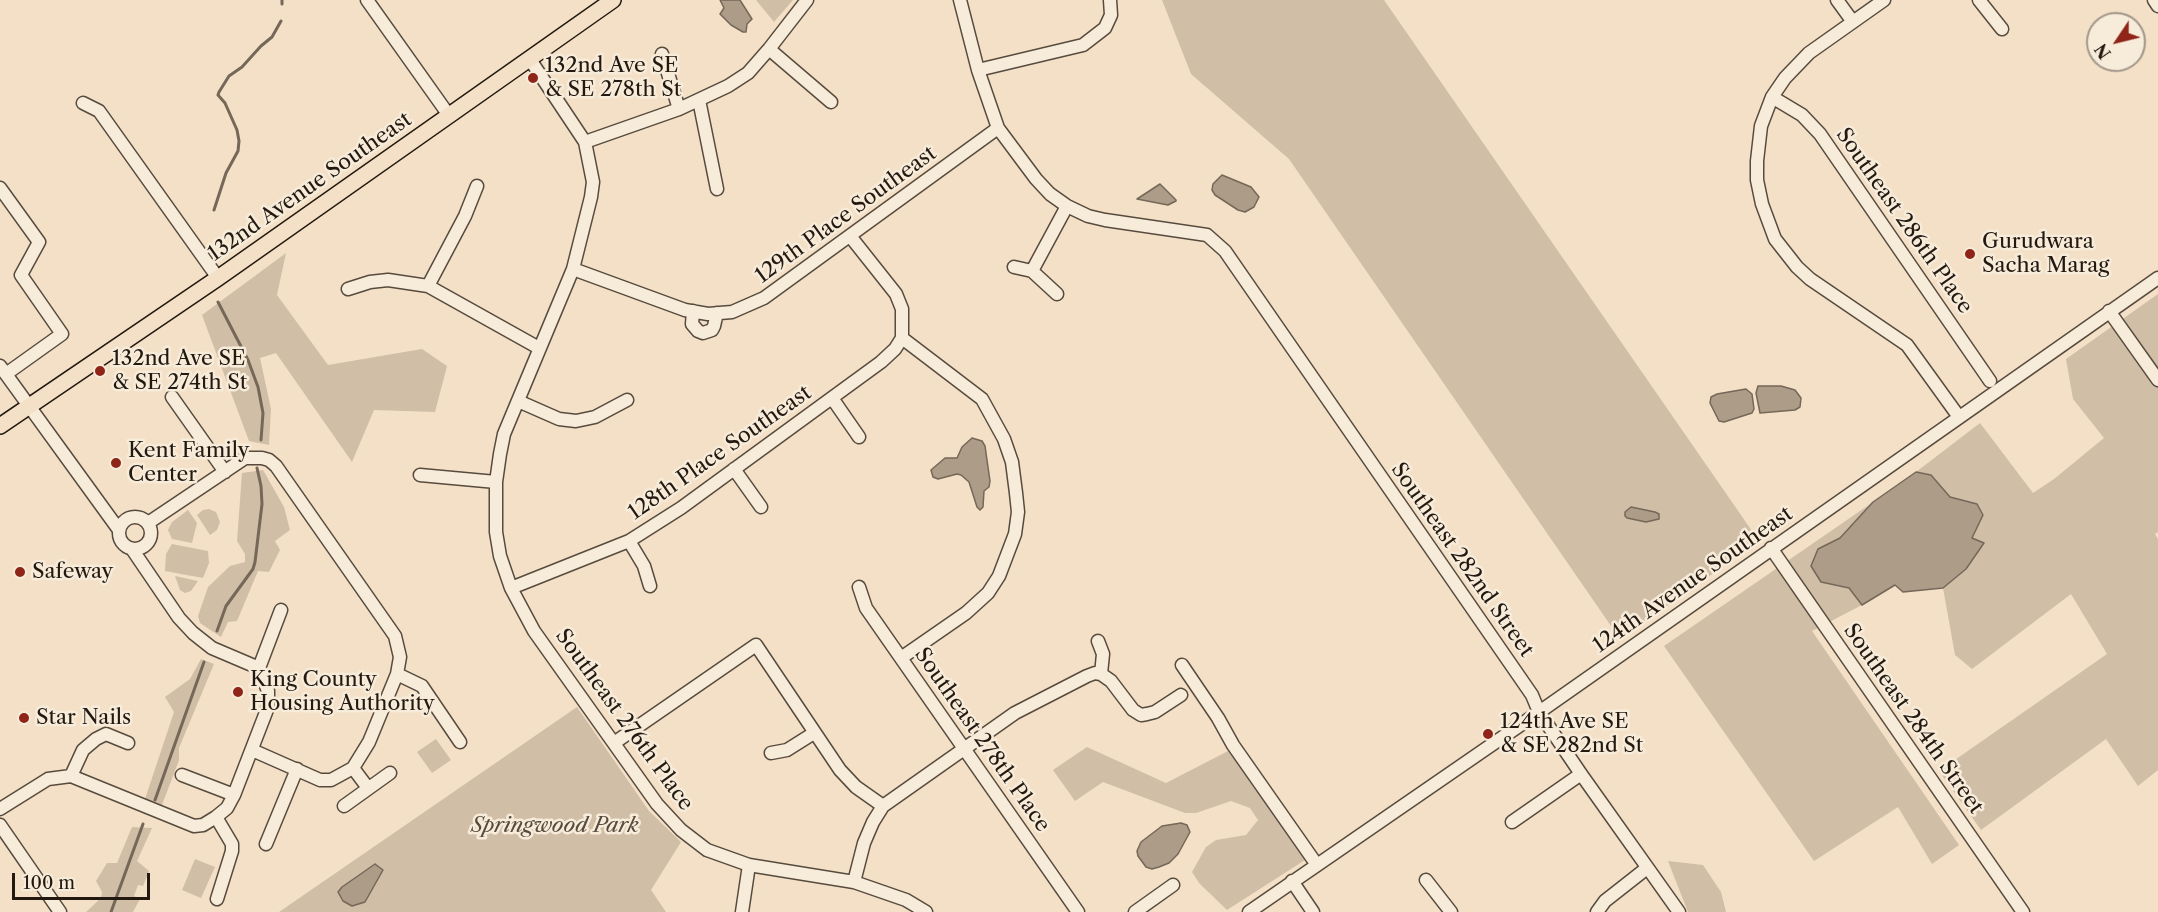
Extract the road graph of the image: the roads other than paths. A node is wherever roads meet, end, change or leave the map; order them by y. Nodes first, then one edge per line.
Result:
1 (367, 0) edge
2 (807, 0) edge
3 (960, 0) edge
4 (1110, 0) edge
5 (1837, 0) edge
6 (1884, 0) edge
7 (1979, 0) edge
8 (2154, 0) edge
9 (607, 2) edge
10 (2158, 6) edge
11 (1853, 22) junction
12 (2002, 29) dead end
13 (769, 50) junction
14 (662, 54) dead end
15 (529, 58) junction
16 (978, 70) junction
17 (1772, 97) junction
18 (699, 100) junction
19 (831, 102) dead end
20 (83, 103) dead end
21 (680, 109) junction
22 (448, 114) junction
23 (998, 128) junction
24 (585, 142) junction
25 (477, 186) dead end
26 (0, 188) edge
27 (717, 189) dead end
28 (1068, 206) junction
29 (850, 236) junction
30 (1014, 267) dead end
31 (573, 269) junction
32 (1032, 272) junction
33 (218, 278) junction
34 (2158, 278) edge
35 (428, 286) junction
36 (348, 289) dead end
37 (1057, 294) dead end
38 (693, 311) junction
39 (2109, 311) junction
40 (712, 314) junction
41 (902, 338) junction
42 (539, 348) junction
43 (3, 370) edge
44 (2158, 380) edge
45 (1990, 381) dead end
46 (172, 397) dead end
47 (832, 398) junction
48 (627, 400) dead end
49 (518, 401) junction
50 (30, 405) junction
51 (1959, 417) junction
52 (0, 426) edge
53 (860, 437) dead end
54 (734, 469) junction
55 (225, 472) junction
56 (420, 475) dead end
57 (496, 482) junction
58 (761, 507) dead end
59 (148, 523) junction
60 (119, 530) junction
61 (629, 541) junction
62 (1772, 548) junction
63 (132, 549) junction
64 (650, 586) dead end
65 (859, 587) dead end
66 (511, 588) junction
67 (281, 610) dead end
68 (1098, 641) dead end
69 (901, 658) junction
70 (1182, 665) dead end
71 (259, 668) junction
72 (397, 674) junction
73 (1101, 674) junction
74 (1181, 695) dead end
75 (1539, 712) junction
76 (814, 733) junction
77 (460, 742) dead end
78 (128, 743) dead end
79 (614, 743) junction
80 (964, 748) junction
81 (252, 750) junction
82 (771, 753) dead end
83 (353, 768) junction
84 (297, 769) junction
85 (390, 773) dead end
86 (1581, 774) junction
87 (182, 775) dead end
88 (71, 776) junction
89 (368, 788) junction
90 (234, 795) junction
91 (344, 806) dead end
92 (883, 806) junction
93 (0, 809) edge
94 (216, 817) junction
95 (1512, 822) dead end
96 (0, 825) edge
97 (266, 844) dead end
98 (749, 865) junction
99 (1317, 865) junction
100 (1647, 868) junction
101 (1426, 880) dead end
102 (1292, 881) junction
103 (854, 882) junction
104 (1173, 885) dead end
105 (217, 899) dead end
106 (60, 912) edge
107 (742, 912) edge
108 (926, 912) edge
109 (1078, 912) edge
110 (1135, 912) edge
111 (1249, 912) edge
112 (1313, 912) edge
113 (1451, 912) edge
114 (1597, 912) edge
115 (1678, 912) edge
116 (2023, 912) edge

1 - 22 street
2 - 13 street
3 - 16 street
4 - 16 street
5 - 11 street
6 - 11 street
7 - 12 street
8 - 10 street
9 - 15 main road, 132nd Avenue Southeast
11 - 17 street
13 - 18 street
13 - 19 street
14 - 21 street
15 - 22 main road, 132nd Avenue Southeast
15 - 24 street
16 - 23 street
17 - 45 street, Southeast 286th Place
17 - 51 street
18 - 21 street
18 - 27 street
20 - 33 street
21 - 24 street
22 - 33 main road, 132nd Avenue Southeast
23 - 28 street
23 - 29 street, 129th Place Southeast
24 - 31 street, Southeast 276th Place
25 - 35 street
26 - 43 street
28 - 32 street
28 - 75 street, Southeast 282nd Street
29 - 40 street, 129th Place Southeast
29 - 41 street
30 - 32 street
31 - 38 street
31 - 42 street, Southeast 276th Place
32 - 37 street
33 - 50 main road, 132nd Avenue Southeast
34 - 39 street, 124th Avenue Southeast
35 - 36 street
35 - 42 street
38 - 40 street
38 - 40 street
39 - 44 street
39 - 51 street, 124th Avenue Southeast
41 - 47 street, 128th Place Southeast
41 - 69 street
42 - 49 street, Southeast 276th Place
43 - 50 street
46 - 55 street
47 - 53 street
47 - 54 street, 128th Place Southeast
48 - 49 street
49 - 57 street, Southeast 276th Place
50 - 52 main road, 132nd Avenue Southeast
50 - 60 street
51 - 62 street, 124th Avenue Southeast
54 - 58 street
54 - 61 street, 128th Place Southeast
55 - 59 street
55 - 72 street
56 - 57 street
57 - 66 street, Southeast 276th Place
59 - 60 street
59 - 63 street
60 - 63 street
61 - 64 street
61 - 66 street, 128th Place Southeast
62 - 75 street, 124th Avenue Southeast
62 - 116 street, Southeast 284th Street
63 - 71 street
65 - 69 street, Southeast 278th Place
66 - 79 street, Southeast 276th Place
67 - 71 street
68 - 73 street
69 - 80 street, Southeast 278th Place
70 - 99 street
71 - 81 street
72 - 77 street
72 - 83 street
73 - 74 street
73 - 80 street
75 - 86 street, Southeast 282nd Street
75 - 99 street, 124th Avenue Southeast
76 - 79 street
76 - 82 street
76 - 92 street
78 - 88 street
79 - 98 street, Southeast 276th Place
80 - 92 street
80 - 109 street, Southeast 278th Place
81 - 84 street
81 - 90 street
83 - 84 street
83 - 89 street
84 - 97 street
85 - 89 street
86 - 95 street
86 - 100 street, Southeast 282nd Street
87 - 90 street
88 - 93 street
88 - 94 street
89 - 91 street
90 - 94 street
92 - 103 street
94 - 105 street
96 - 106 street
98 - 103 street, Southeast 276th Place
98 - 107 street
99 - 102 street, 124th Avenue Southeast
100 - 114 street
100 - 115 street, Southeast 282nd Street
101 - 113 street
102 - 111 street, 124th Avenue Southeast
102 - 112 street
103 - 108 street, Southeast 276th Place
104 - 110 street

